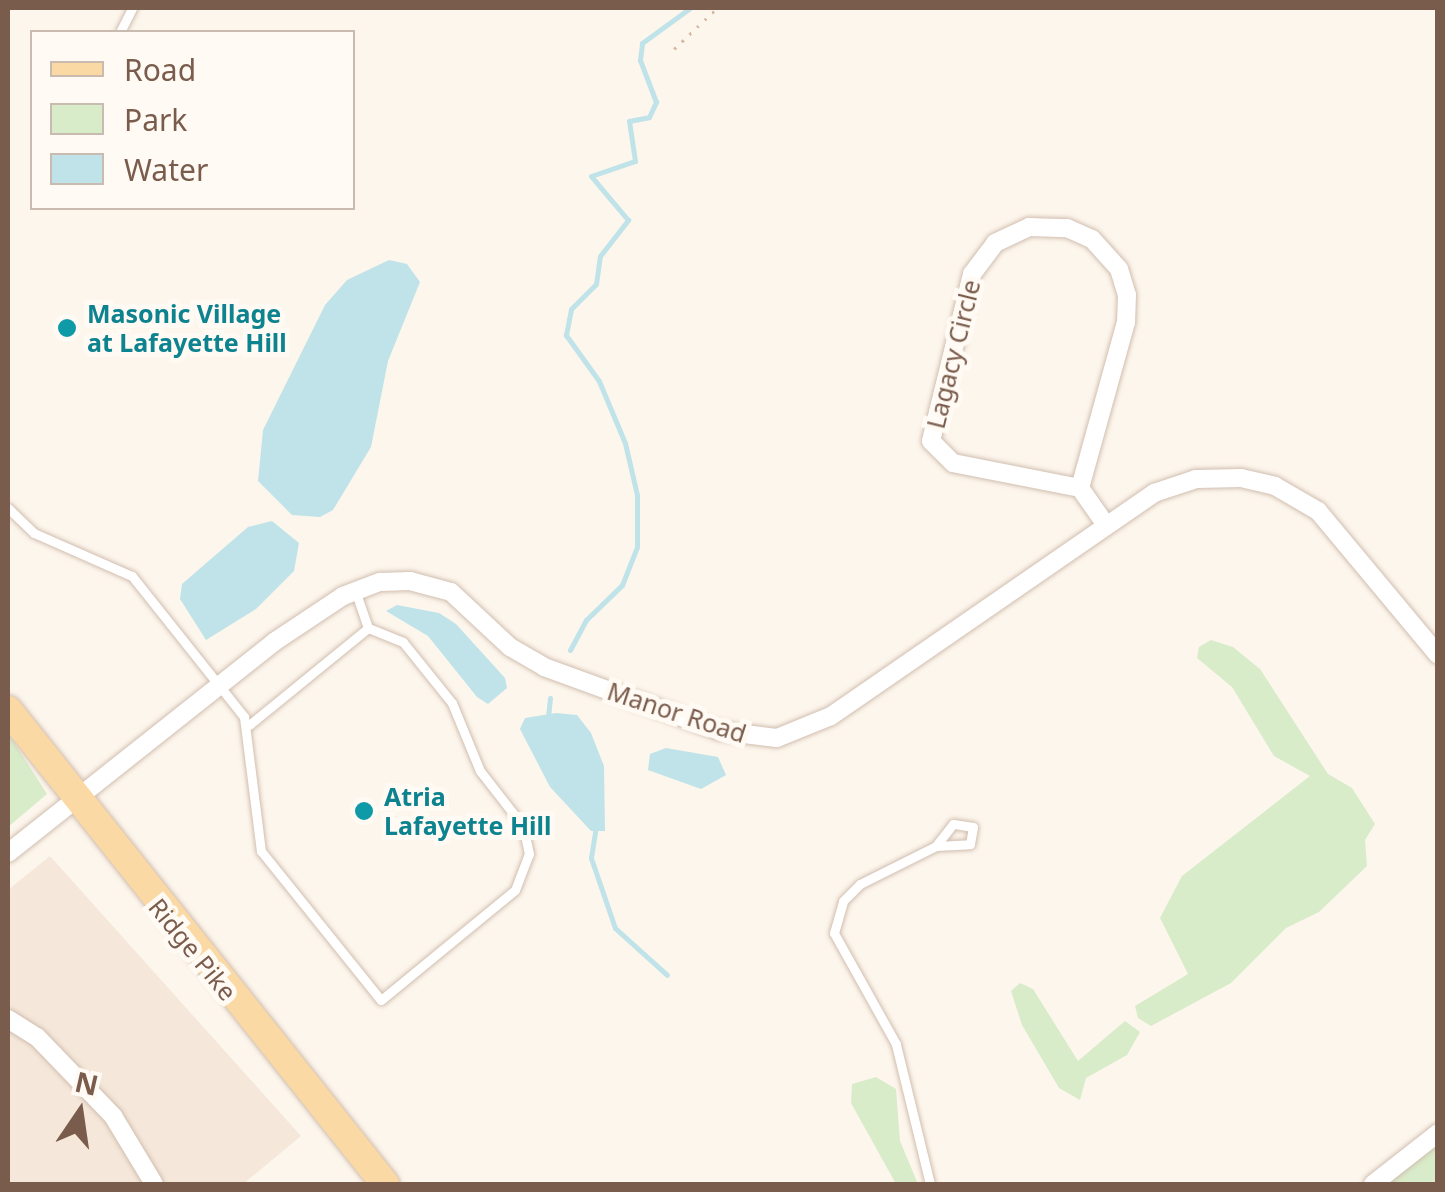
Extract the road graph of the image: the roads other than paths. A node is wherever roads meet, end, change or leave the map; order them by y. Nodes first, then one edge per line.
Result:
1 (1080, 488) junction
2 (8, 508) edge
3 (1106, 525) junction
4 (355, 590) junction
5 (368, 628) junction
6 (1438, 654) edge
7 (215, 687) junction
8 (8, 710) edge
9 (249, 725) junction
10 (74, 798) junction
11 (936, 846) dead end
12 (8, 853) edge
13 (8, 1019) edge
14 (1438, 1132) edge
15 (154, 1184) edge
16 (384, 1184) edge
17 (930, 1184) edge
18 (1373, 1184) edge

1 - 1 street, Lagacy Circle
1 - 3 street
2 - 7 lane
3 - 4 street, Manor Road
3 - 6 street, Manor Road
4 - 5 lane
4 - 7 street, Manor Road
5 - 9 lane
5 - 9 lane
7 - 9 lane
7 - 10 street, Manor Road
8 - 10 main road, Ridge Pike
10 - 12 street, Manor Road
10 - 16 main road, Ridge Pike
11 - 17 lane
13 - 15 street
14 - 18 street

